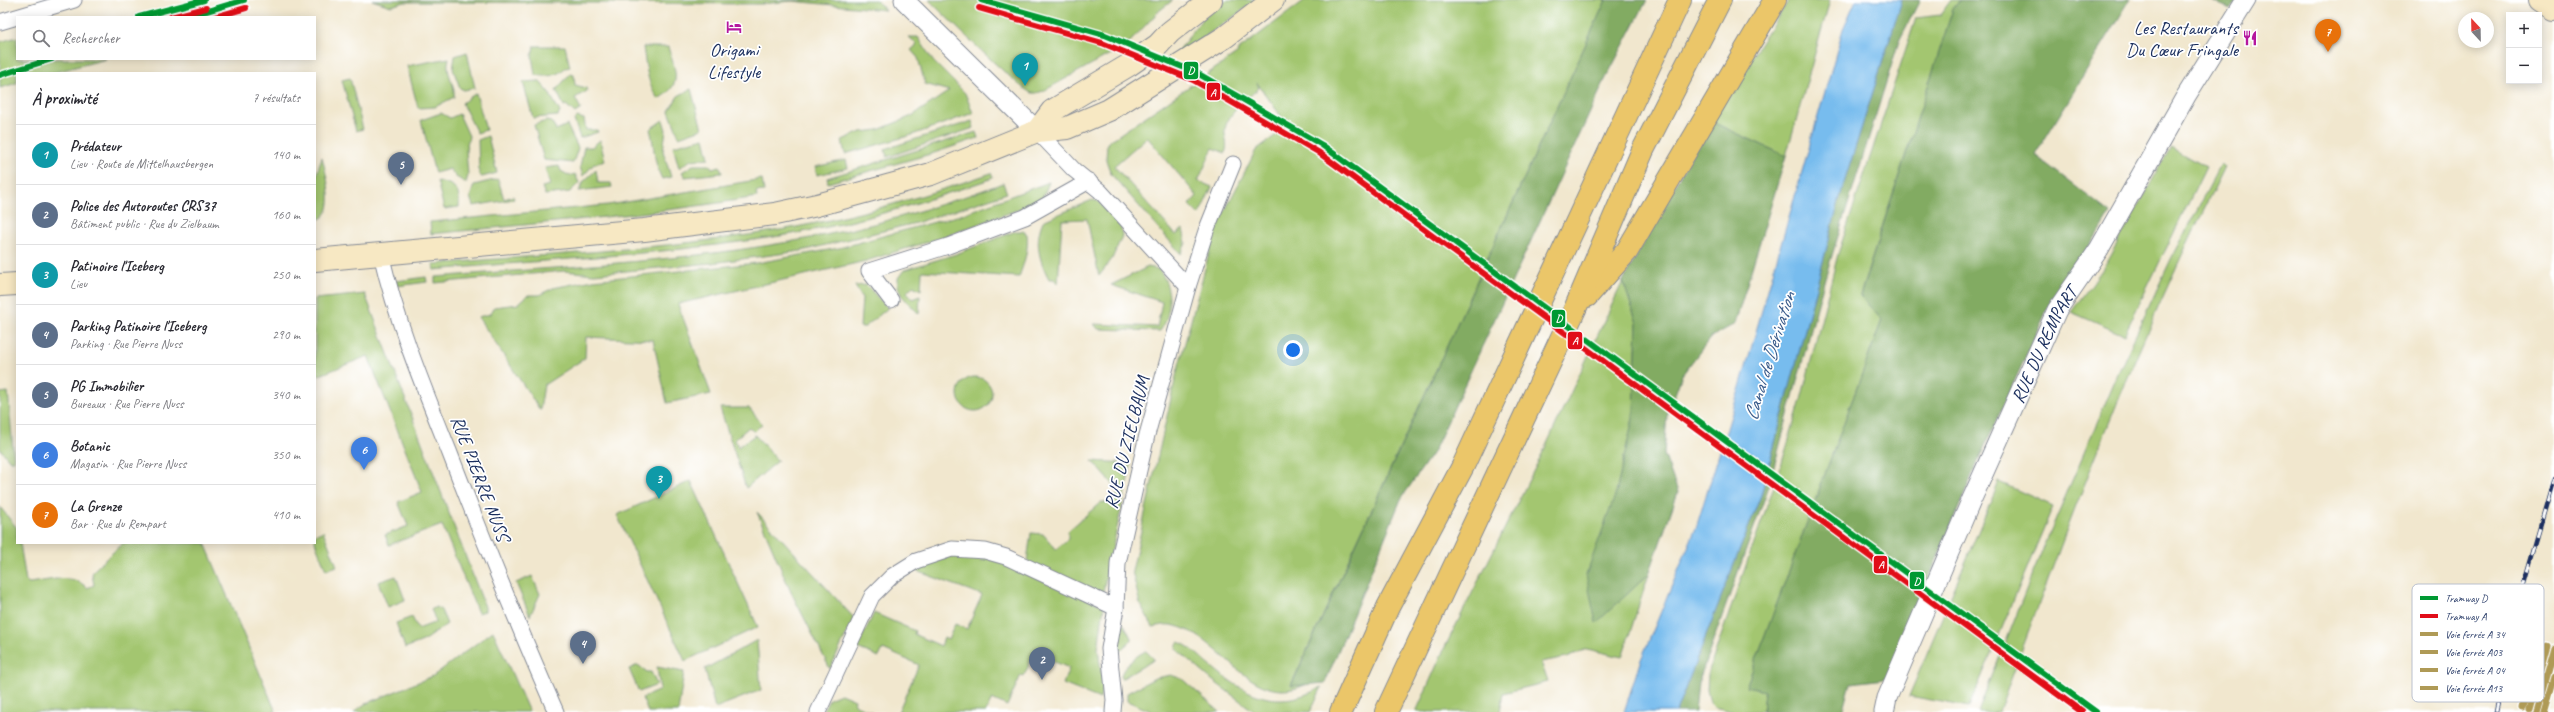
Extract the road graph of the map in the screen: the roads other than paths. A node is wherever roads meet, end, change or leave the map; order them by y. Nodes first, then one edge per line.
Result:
1 (74, 0) edge
2 (904, 0) edge
3 (1211, 0) edge
4 (1273, 0) edge
5 (1680, 0) edge
6 (1720, 0) edge
7 (1775, 0) edge
8 (2246, 0) edge
9 (2540, 0) edge
10 (2554, 9) edge
11 (20, 16) edge
12 (16, 17) edge
13 (0, 22) edge
14 (1037, 131) junction
15 (1233, 164) dead end
16 (1089, 181) junction
17 (381, 254) junction
18 (316, 260) edge
19 (16, 284) edge
20 (0, 285) edge
21 (1188, 287) junction
22 (891, 300) dead end
23 (1575, 309) junction
24 (1116, 608) junction
25 (556, 712) edge
26 (818, 712) edge
27 (1113, 712) edge
28 (1341, 712) edge
29 (1386, 712) edge
30 (1884, 712) edge

1 - 11 street
2 - 14 street
3 - 14 main road
4 - 14 main road
5 - 28 highway
6 - 23 highway
7 - 23 highway
8 - 30 street, RUE DU REMPART
9 - 10 main road
12 - 13 street
14 - 16 street
14 - 17 main road
15 - 21 street, RUE DU ZIELBAUM
16 - 21 street
16 - 22 street
17 - 18 main road
17 - 25 street, RUE PIERRE NUSS
19 - 20 main road
21 - 24 street, RUE DU ZIELBAUM
23 - 29 highway
24 - 26 street
24 - 27 street, RUE DU ZIELBAUM

